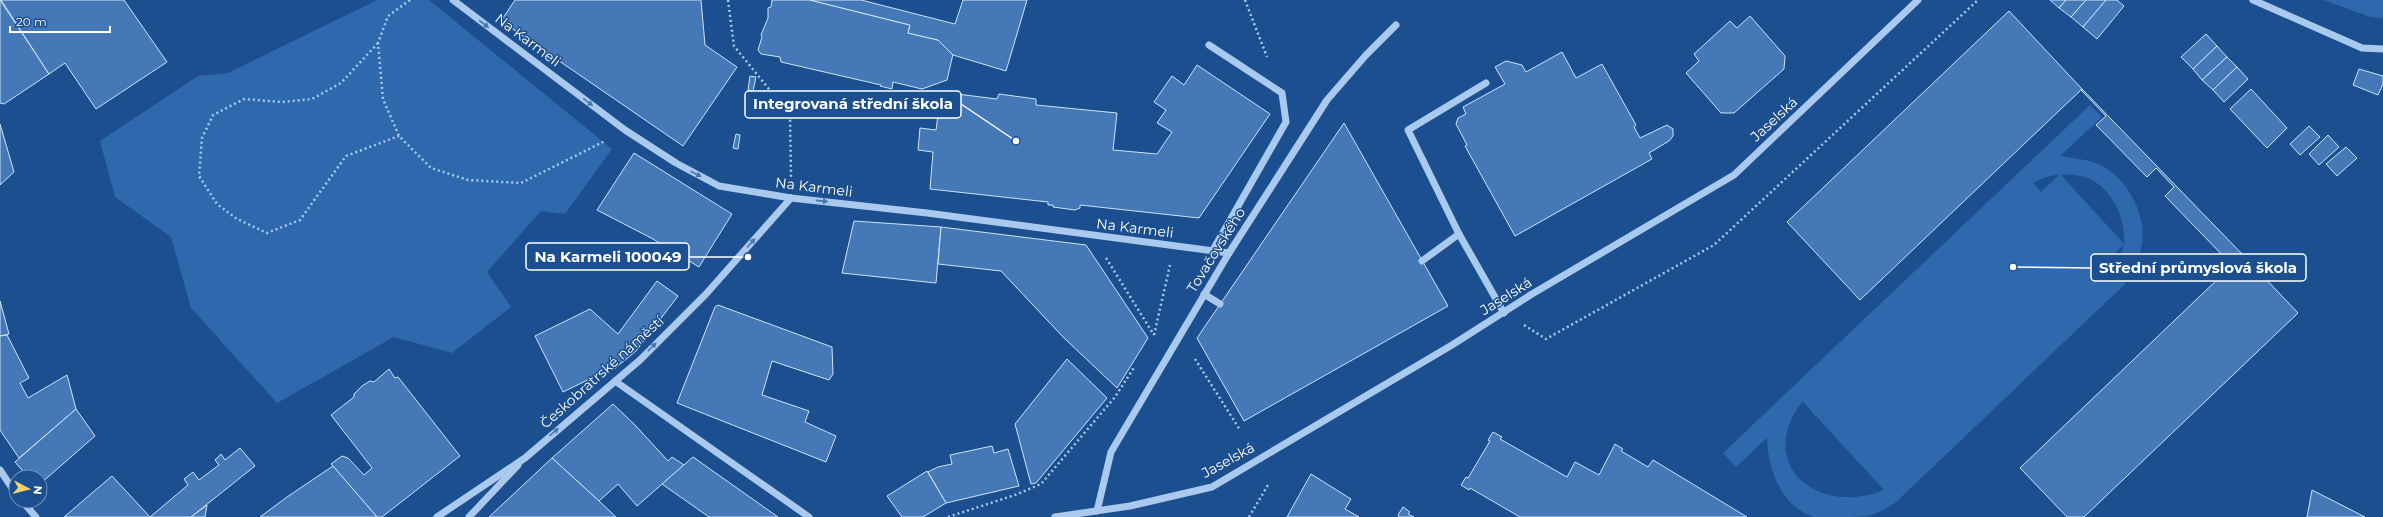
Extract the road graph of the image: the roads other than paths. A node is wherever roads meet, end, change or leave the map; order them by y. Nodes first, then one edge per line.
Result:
1 (453, 0) edge
2 (1918, 0) edge
3 (2253, 0) edge
4 (1396, 25) dead end
5 (1209, 45) dead end
6 (2383, 49) edge
7 (1486, 83) dead end
8 (791, 198) junction
9 (1459, 234) junction
10 (1213, 250) junction
11 (1228, 253) junction
12 (1422, 262) dead end
13 (1204, 294) junction
14 (1220, 304) dead end
15 (1504, 313) junction
16 (615, 381) junction
17 (525, 458) junction
18 (0, 470) edge
19 (8, 482) edge
20 (29, 509) edge
21 (1099, 514) edge
22 (36, 517) edge
23 (437, 517) edge
24 (469, 517) edge
25 (808, 517) edge
26 (1055, 517) edge

1 -> 8 street, Na Karmeli
2 - 15 street, Jaselská
3 - 6 street
4 - 11 street, Tovačovského
5 - 10 street
7 - 9 street
8 -> 10 street, Na Karmeli
16 -> 8 street, Českobratrské náměstí
9 - 12 street
9 - 15 street
10 - 11 street, Na Karmeli
11 - 13 street, Tovačovského
13 - 14 street
13 - 21 street, Tovačovského
15 - 21 street, Jaselská
17 -> 16 street, Českobratrské náměstí
16 - 25 street
17 - 23 street, Českobratrské náměstí
17 - 24 street, Českobratrské náměstí
18 - 19 street
20 - 22 street
21 - 26 street, Jaselská

